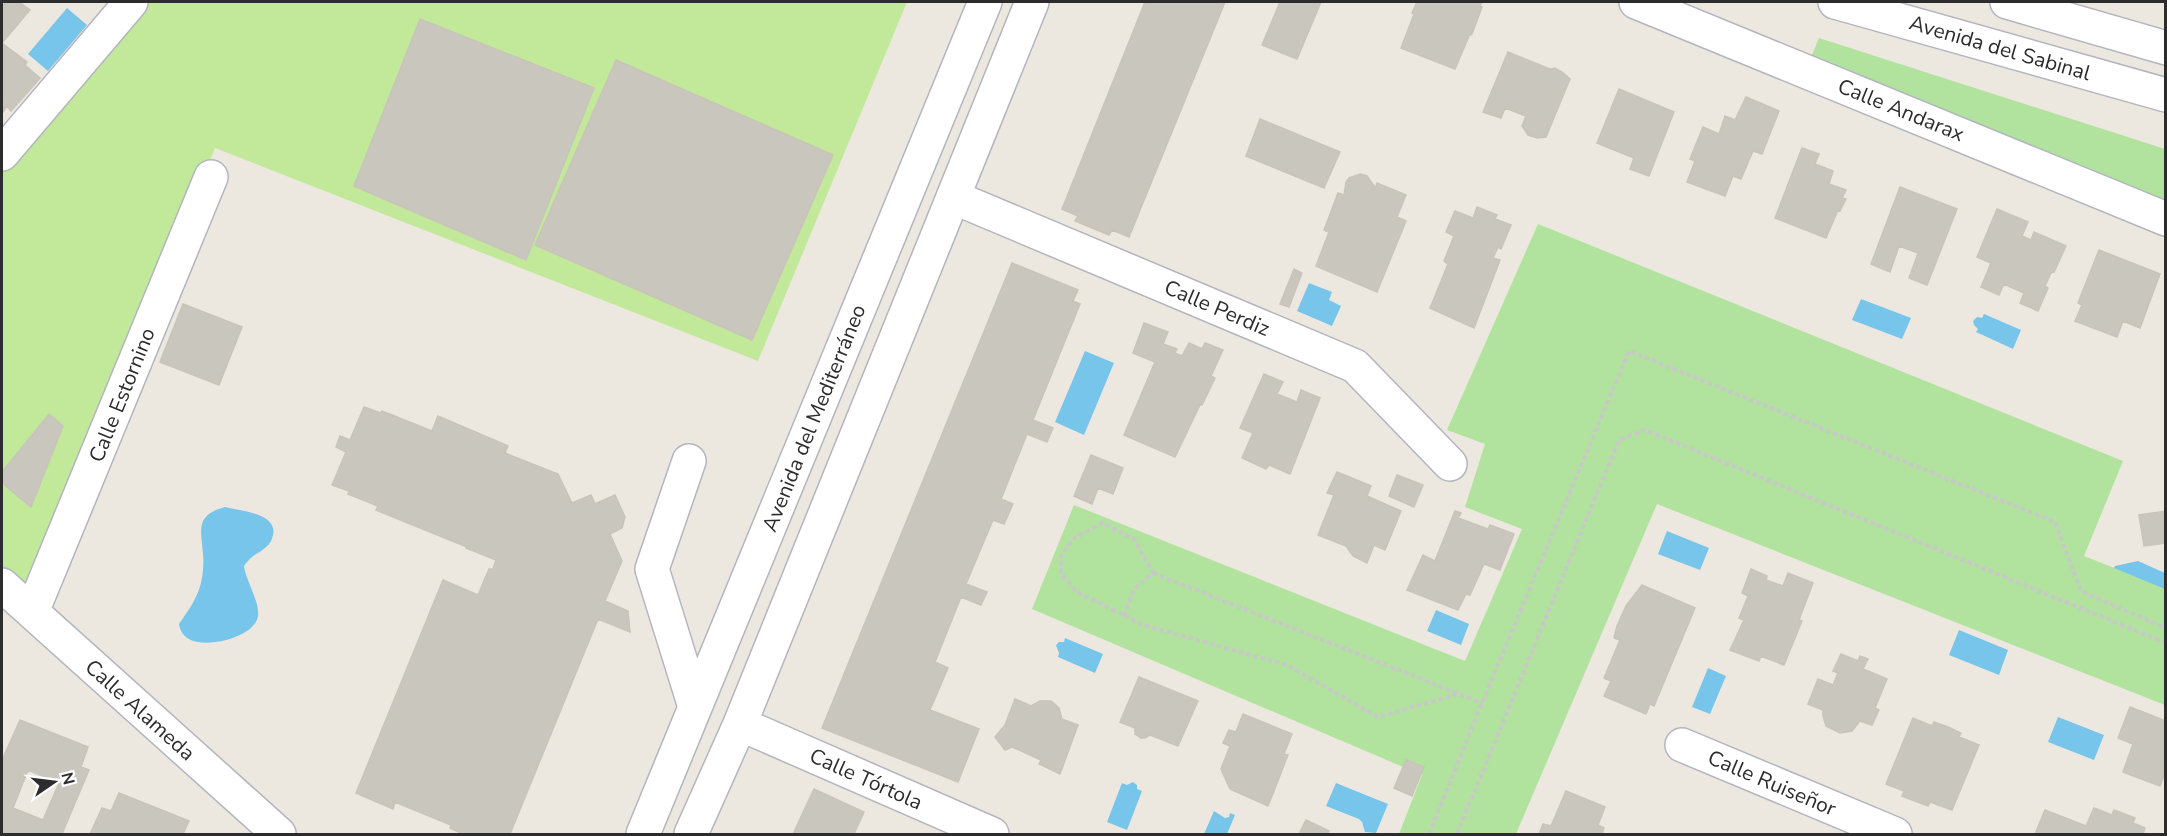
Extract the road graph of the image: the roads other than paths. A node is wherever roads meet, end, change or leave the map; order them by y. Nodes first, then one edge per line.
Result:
1 (131, 2) edge
2 (985, 2) edge
3 (1032, 2) edge
4 (1636, 2) edge
5 (1835, 2) edge
6 (2007, 2) edge
7 (2166, 48) edge
8 (2166, 95) edge
9 (2, 154) edge
10 (211, 177) dead end
11 (953, 197) junction
12 (2166, 219) edge
13 (688, 461) dead end
14 (1450, 464) dead end
15 (2, 585) edge
16 (32, 612) junction
17 (695, 707) junction
18 (740, 724) junction
19 (1682, 745) dead end
20 (279, 834) edge
21 (643, 834) edge
22 (691, 834) edge
23 (992, 834) edge
24 (1895, 834) edge

1 - 9 street
2 - 17 street, Avenida del Mediterráneo
3 - 11 street
4 - 12 street, Calle Andarax
5 - 8 street, Avenida del Sabinal
6 - 7 street
10 - 16 street, Calle Estornino
11 - 14 street, Calle Perdiz
11 - 18 street
13 - 17 street
15 - 16 street, Calle Alameda
16 - 20 street, Calle Alameda
17 - 21 street, Avenida del Mediterráneo
18 - 22 street
18 - 23 street, Calle Tórtola
19 - 24 street, Calle Ruiseñor

